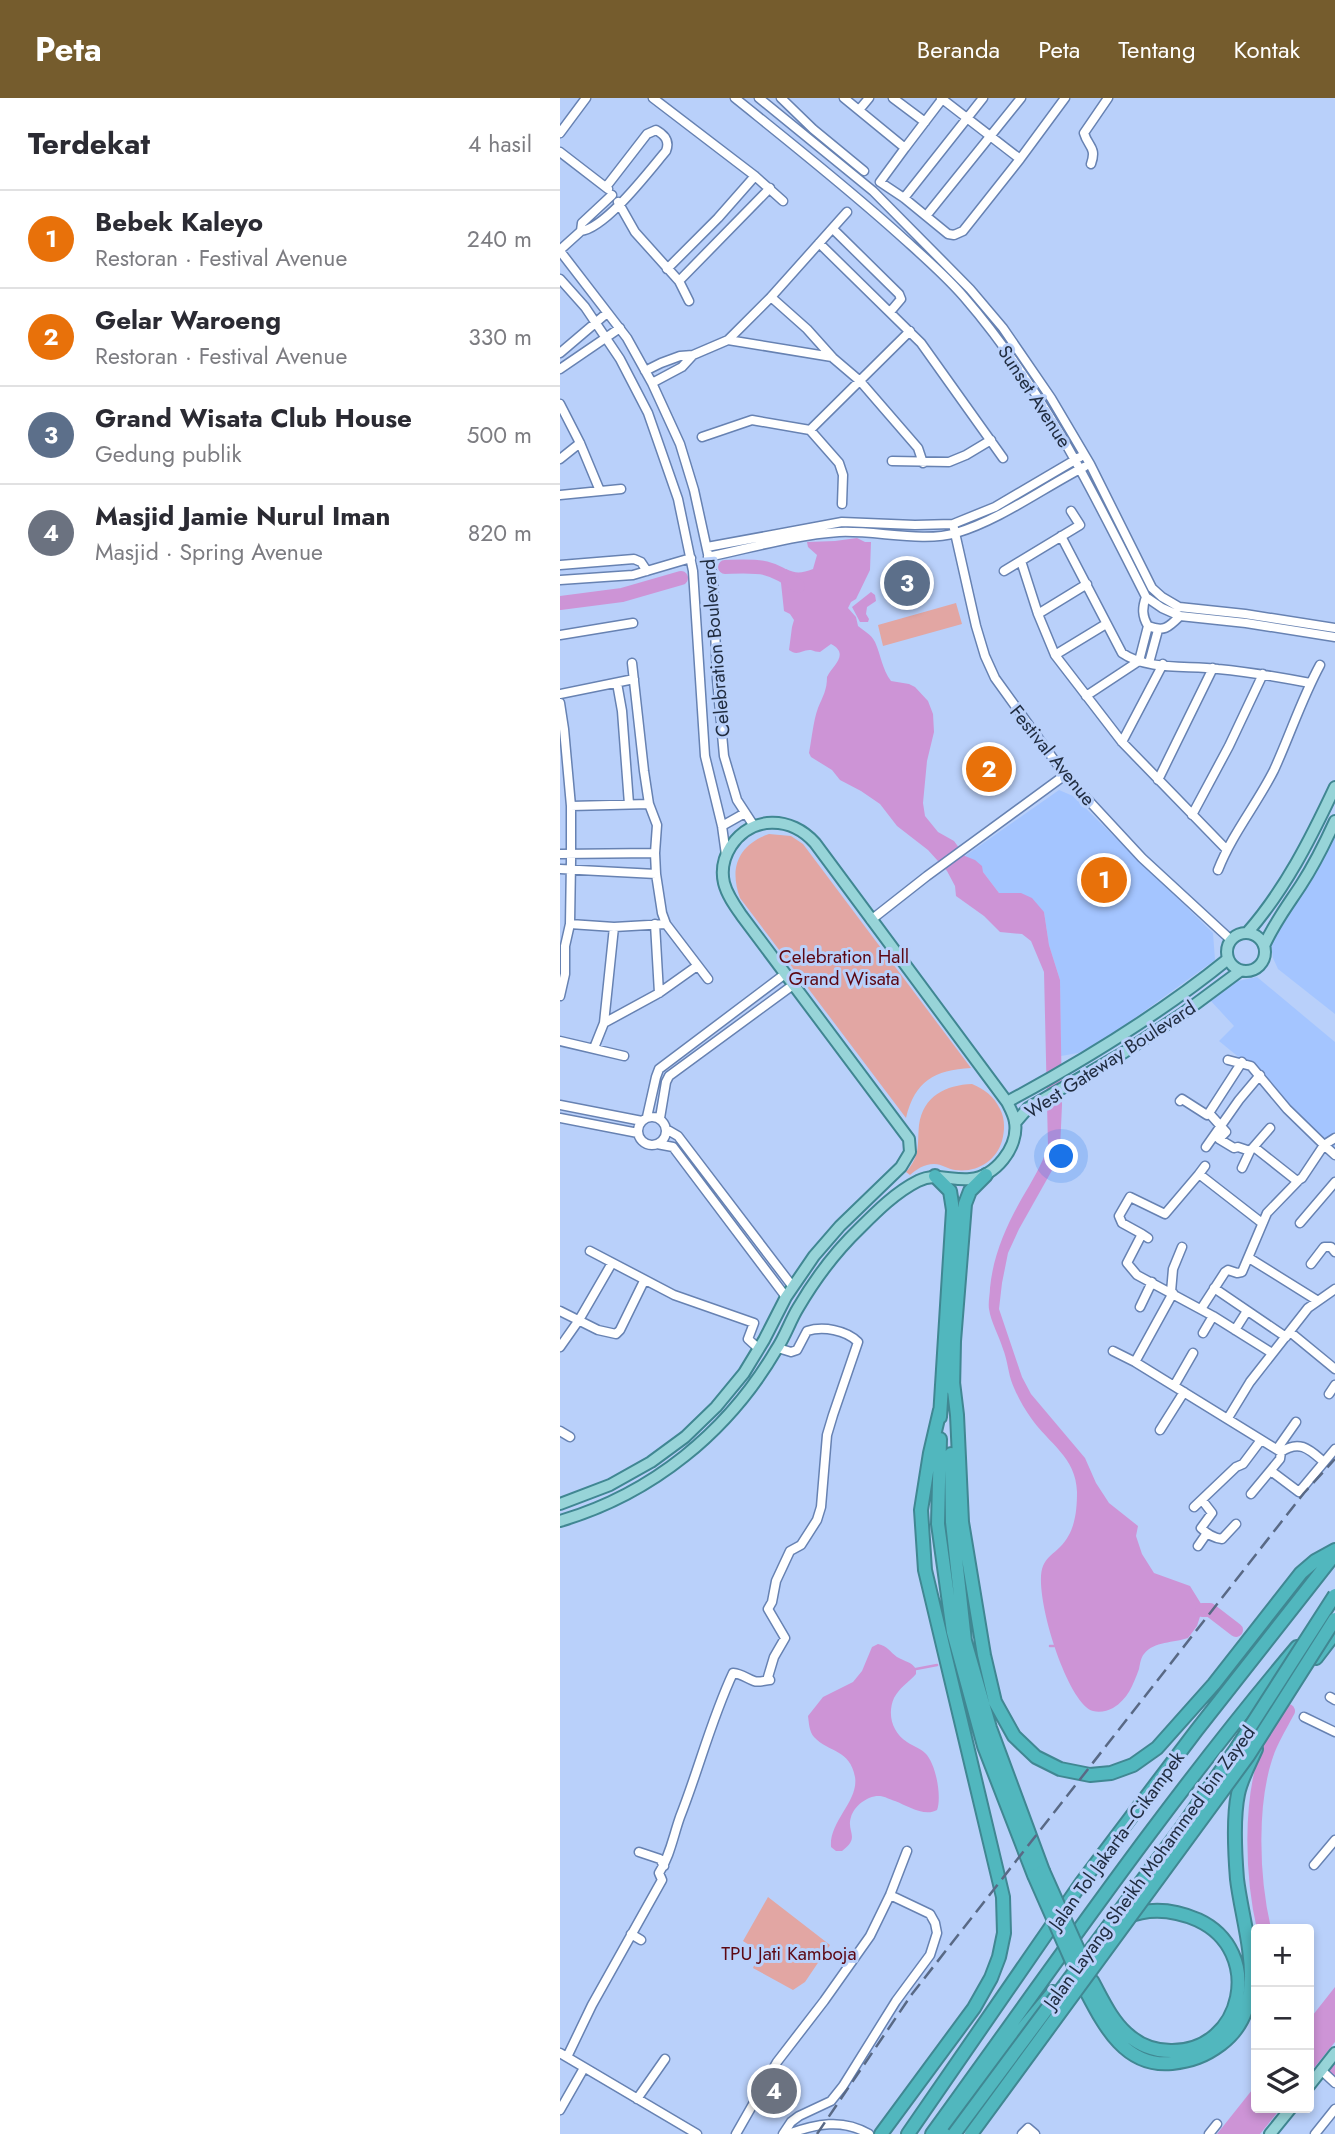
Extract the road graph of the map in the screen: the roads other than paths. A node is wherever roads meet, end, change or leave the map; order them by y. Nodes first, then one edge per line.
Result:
1 (586, 98) edge
2 (653, 98) edge
3 (735, 98) edge
4 (759, 98) edge
5 (781, 98) edge
6 (844, 98) edge
7 (869, 98) edge
8 (893, 98) edge
9 (942, 98) edge
10 (984, 98) edge
11 (1021, 98) edge
12 (1065, 98) edge
13 (1108, 98) edge
14 (859, 110) junction
15 (968, 118) junction
16 (925, 122) junction
17 (560, 134) edge
18 (991, 136) junction
19 (905, 148) junction
20 (560, 152) edge
21 (1020, 159) junction
22 (1091, 164) dead end
23 (864, 171) dead end
24 (755, 176) junction
25 (769, 188) junction
26 (609, 191) junction
27 (904, 198) junction
28 (783, 201) dead end
29 (620, 204) junction
30 (593, 212) junction
31 (847, 212) dead end
32 (926, 216) junction
33 (601, 221) junction
34 (833, 229) junction
35 (581, 231) junction
36 (819, 243) junction
37 (560, 251) edge
38 (667, 269) junction
39 (560, 279) edge
40 (679, 281) junction
41 (771, 297) junction
42 (689, 302) dead end
43 (607, 313) junction
44 (890, 313) junction
45 (595, 323) junction
46 (620, 328) junction
47 (910, 331) junction
48 (605, 338) junction
49 (728, 340) junction
50 (560, 353) edge
51 (693, 355) junction
52 (833, 358) junction
53 (560, 369) edge
54 (645, 371) junction
55 (860, 382) junction
56 (652, 383) junction
57 (1042, 394) junction
58 (560, 404) edge
59 (810, 430) junction
60 (702, 437) dead end
61 (991, 440) junction
62 (580, 443) junction
63 (1084, 454) junction
64 (1003, 458) dead end
65 (560, 459) edge
66 (1075, 459) junction
67 (892, 461) dead end
68 (923, 463) junction
69 (1090, 464) junction
70 (1081, 469) junction
71 (621, 489) dead end
72 (600, 491) junction
73 (560, 495) edge
74 (842, 503) dead end
75 (1071, 510) dead end
76 (953, 524) junction
77 (954, 534) junction
78 (1061, 536) junction
79 (708, 552) junction
80 (691, 558) junction
81 (1021, 561) junction
82 (560, 565) edge
83 (648, 571) junction
84 (1004, 571) dead end
85 (560, 580) edge
86 (1087, 584) junction
87 (1146, 597) junction
88 (1038, 614) junction
89 (1180, 616) junction
90 (633, 623) dead end
91 (1107, 624) junction
92 (1148, 626) junction
93 (1335, 628) edge
94 (1158, 630) junction
95 (560, 635) edge
96 (1335, 637) edge
97 (1055, 654) junction
98 (1139, 661) junction
99 (632, 663) dead end
100 (1149, 663) junction
101 (1163, 664) junction
102 (1320, 665) dead end
103 (1213, 668) junction
104 (1263, 674) junction
105 (634, 679) junction
106 (617, 682) junction
107 (1310, 683) junction
108 (560, 694) edge
109 (1086, 696) junction
110 (560, 704) edge
111 (1122, 743) junction
112 (1065, 775) junction
113 (1158, 780) junction
114 (1335, 787) edge
115 (629, 804) junction
116 (649, 804) junction
117 (571, 806) junction
118 (745, 813) junction
119 (1192, 815) junction
120 (1335, 821) edge
121 (754, 825) junction
122 (722, 826) junction
123 (1226, 849) junction
124 (560, 853) edge
125 (570, 853) junction
126 (655, 853) junction
127 (726, 855) junction
128 (560, 869) edge
129 (570, 869) junction
130 (1218, 870) dead end
131 (656, 874) junction
132 (871, 919) junction
133 (570, 924) junction
134 (655, 924) junction
135 (666, 924) junction
136 (614, 927) junction
137 (1247, 933) junction
138 (1231, 940) junction
139 (1264, 946) junction
140 (1228, 959) junction
141 (697, 966) junction
142 (1240, 971) junction
143 (785, 974) junction
144 (708, 979) dead end
145 (793, 985) junction
146 (659, 993) junction
147 (560, 996) edge
148 (604, 1023) junction
149 (560, 1041) edge
150 (1115, 1041) junction
151 (594, 1048) junction
152 (1123, 1054) junction
153 (624, 1056) dead end
154 (1228, 1060) dead end
155 (1242, 1062) junction
156 (1260, 1075) junction
157 (1180, 1101) dead end
158 (1007, 1102) junction
159 (560, 1105) edge
160 (1209, 1113) junction
161 (560, 1118) edge
162 (660, 1118) junction
163 (645, 1119) junction
164 (1015, 1123) junction
165 (1220, 1126) junction
166 (1270, 1128) dead end
167 (666, 1129) junction
168 (638, 1133) junction
169 (1335, 1138) edge
170 (657, 1144) junction
171 (1324, 1145) junction
172 (1206, 1147) dead end
173 (1252, 1149) junction
174 (1335, 1155) edge
175 (1205, 1166) dead end
176 (1242, 1168) dead end
177 (1199, 1174) junction
178 (986, 1175) junction
179 (935, 1176) junction
180 (1299, 1180) junction
181 (1335, 1182) edge
182 (1262, 1223) junction
183 (1300, 1223) dead end
184 (1182, 1247) dead end
185 (590, 1251) dead end
186 (1335, 1252) edge
187 (1249, 1258) junction
188 (612, 1263) junction
189 (1311, 1264) dead end
190 (644, 1281) junction
191 (1152, 1282) junction
192 (1214, 1289) junction
193 (1335, 1289) edge
194 (789, 1292) junction
195 (1172, 1292) junction
196 (1318, 1301) junction
197 (1140, 1307) dead end
198 (1201, 1309) junction
199 (560, 1311) edge
200 (1247, 1311) junction
201 (1213, 1316) junction
202 (579, 1320) junction
203 (1235, 1329) junction
204 (1203, 1333) dead end
205 (1288, 1334) junction
206 (560, 1348) edge
207 (778, 1348) junction
208 (759, 1349) junction
209 (1113, 1351) dead end
210 (1193, 1353) dead end
211 (1272, 1353) junction
212 (1135, 1362) junction
213 (1335, 1370) edge
214 (953, 1382) junction
215 (1335, 1385) edge
216 (1174, 1386) junction
217 (1184, 1392) junction
218 (1329, 1394) dead end
219 (940, 1409) junction
220 (1228, 1418) junction
221 (1296, 1422) dead end
222 (1160, 1430) dead end
223 (560, 1431) edge
224 (570, 1437) dead end
225 (1261, 1440) junction
226 (1335, 1449) edge
227 (1279, 1450) junction
228 (1324, 1462) junction
229 (1271, 1471) junction
230 (1251, 1494) dead end
231 (1202, 1500) junction
232 (560, 1504) edge
233 (1194, 1507) dead end
234 (560, 1521) edge
235 (1236, 1524) dead end
236 (1208, 1533) junction
237 (1198, 1546) dead end
238 (1335, 1552) edge
239 (1335, 1595) edge
240 (1335, 1601) edge
241 (1335, 1619) edge
242 (1335, 1633) edge
243 (1304, 1717) dead end
244 (1335, 1732) edge
245 (1335, 1840) edge
246 (639, 1852) dead end
247 (907, 1852) dead end
248 (1314, 1865) dead end
249 (664, 1866) junction
250 (1038, 1873) junction
251 (890, 1895) junction
252 (631, 1934) junction
253 (641, 1940) dead end
254 (1088, 1983) junction
255 (1335, 2053) edge
256 (564, 2055) edge
257 (665, 2060) dead end
258 (584, 2068) junction
259 (1321, 2070) junction
260 (1314, 2079) edge
261 (1335, 2083) edge
262 (637, 2099) junction
263 (1335, 2109) edge
264 (560, 2110) edge
265 (1287, 2113) edge
266 (1217, 2124) dead end
267 (697, 2134) edge
268 (736, 2134) edge
269 (786, 2134) edge
270 (869, 2134) edge
271 (881, 2134) edge
272 (908, 2134) edge
273 (932, 2134) edge
274 (945, 2134) edge
275 (954, 2134) edge
276 (971, 2134) edge
277 (1022, 2134) edge
278 (1035, 2134) edge
279 (1209, 2134) edge
280 (1270, 2134) edge
281 (1315, 2134) edge

1 - 17 street
2 - 24 street
3 - 57 street, Sunset Avenue
4 - 57 street, Sunset Avenue
5 - 23 street
6 - 14 street
7 - 14 street
8 - 16 street
9 - 15 street
9 - 16 street
10 - 15 street
11 - 18 street
12 - 21 street
13 - 22 street
14 - 19 street
15 - 18 street
15 - 27 street
16 - 19 street
18 - 21 street
18 - 32 street
19 - 27 street
20 - 26 street
21 - 32 street
24 - 25 street
24 - 38 street
25 - 28 street
25 - 40 street
26 - 29 street
26 - 29 street
26 - 30 street
27 - 32 street
29 - 33 street
29 - 38 street
30 - 33 street
30 - 35 street
31 - 34 street
33 - 35 street
34 - 36 street
34 - 44 street
35 - 37 street
36 - 41 street
36 - 44 street
37 - 43 street, Celebration Boulevard
38 - 40 street
39 - 45 street, Celebration Boulevard
40 - 42 street
41 - 49 street
41 - 52 street
43 - 45 street
43 - 46 street, Celebration Boulevard
44 - 47 street
45 - 48 street, Celebration Boulevard
45 - 50 street
46 - 48 street
46 - 54 street, Celebration Boulevard
47 - 55 street
47 - 61 street
48 - 53 street
48 - 80 street, Celebration Boulevard
49 - 51 street
49 - 52 street
51 - 54 street
51 - 56 street
52 - 55 street
54 - 56 street, Celebration Boulevard
55 - 59 street
55 - 68 street
56 - 79 street, Celebration Boulevard
57 - 63 street, Sunset Avenue
57 - 66 street, Sunset Avenue
58 - 62 street
59 - 60 street
59 - 74 street
61 - 64 street
61 - 68 street
62 - 65 street
62 - 72 street
63 - 66 street
63 - 69 street, Sunset Avenue
66 - 70 street, Sunset Avenue
66 - 76 street
67 - 68 street
69 - 70 street
69 - 93 street, Sunset Avenue
70 - 77 street
70 - 87 street, Sunset Avenue
71 - 72 street
72 - 73 street
75 - 78 street
76 - 77 street, Festival Avenue
76 - 79 street
77 - 79 street
77 - 112 street, Festival Avenue
78 - 81 street
78 - 86 street
79 - 118 street, Celebration Boulevard
80 - 83 street
80 - 122 street, Celebration Boulevard
81 - 84 street
81 - 88 street
82 - 83 street
83 - 85 street
86 - 88 street
86 - 91 street
87 - 89 street
87 - 92 street
88 - 97 street
89 - 94 street
89 - 96 street
90 - 95 street
91 - 97 street
91 - 98 street
92 - 94 street
92 - 98 street
94 - 100 street
97 - 109 street
98 - 100 street
98 - 109 street
99 - 105 street
100 - 101 street
101 - 103 street
101 - 111 street
102 - 107 street
103 - 104 street
103 - 113 street
104 - 107 street
104 - 119 street
105 - 106 street
105 - 116 street
106 - 108 street
106 - 115 street
107 - 123 street
109 - 111 street
110 - 117 street
111 - 113 street
112 - 132 street
112 - 138 street, Festival Avenue
113 - 119 street
114 - 137 main road
115 - 116 street
115 - 117 street
116 - 126 street
117 - 125 street
118 - 121 street, Celebration Boulevard
118 - 122 street
119 - 123 street
120 - 139 main road
121 - 127 main road
121 - 132 main road
122 - 127 street, Celebration Boulevard
123 - 130 street
124 - 125 street
125 - 126 street
125 - 129 street
126 - 131 street
127 - 143 main road
128 - 129 street
129 - 131 street
129 - 133 street
131 - 135 street
132 - 158 main road
133 - 136 street
133 - 147 street
134 - 135 street
134 - 136 street
134 - 146 street
135 - 141 street
136 - 148 street
137 - 138 main road
137 - 139 main road
138 - 140 main road
139 - 142 main road
140 - 142 main road
140 - 150 main road, West Gateway Boulevard
141 - 144 street
141 - 146 street
142 - 152 main road, West Gateway Boulevard
143 - 145 main road
143 - 163 street
145 - 162 street
145 - 194 main road
146 - 148 street
148 - 151 street
149 - 151 street
150 - 152 main road
150 - 158 main road, West Gateway Boulevard
151 - 153 street
152 - 164 main road, West Gateway Boulevard
154 - 155 street
155 - 156 street
155 - 160 street
156 - 165 street
156 - 171 street
157 - 160 street
158 - 164 main road
159 - 163 street
160 - 165 street
161 - 168 street
162 - 163 street
162 - 167 street
163 - 168 street
164 - 178 main road
165 - 172 street
165 - 173 street
166 - 173 street
167 - 170 street
167 - 194 street
168 - 170 street
169 - 171 street
170 - 194 street
171 - 174 street
171 - 180 street
173 - 176 street
173 - 180 street
175 - 177 street
177 - 182 street
177 - 191 street
178 - 179 main road
178 - 214 highway
179 - 207 main road
179 - 219 highway
180 - 182 street
181 - 183 street
182 - 187 street
184 - 195 street
185 - 188 street
186 - 189 street
187 - 192 street
187 - 196 street
188 - 190 street
188 - 202 street
190 - 202 street
190 - 208 street
191 - 195 street
191 - 197 street
192 - 198 street
192 - 200 street
193 - 196 street
194 - 208 main road
195 - 198 street
195 - 212 street
196 - 205 street
198 - 201 street
199 - 202 street
200 - 203 street
200 - 205 street
201 - 203 street
201 - 204 street
202 - 206 street
203 - 211 street
205 - 211 street
205 - 213 street
207 - 234 main road
207 - 249 street
208 - 232 main road
209 - 212 street
210 - 216 street
211 - 220 street
212 - 216 street
214 - 238 highway
214 - 250 highway
215 - 218 street
216 - 217 street
217 - 220 street
217 - 222 street
219 - 250 highway
219 - 271 highway
220 - 225 street
221 - 227 street
223 - 224 street
225 - 227 street
225 - 231 street
226 - 228 street
227 - 228 street
227 - 229 street
228 - 229 street
229 - 230 street
231 - 233 street
231 - 236 street
235 - 236 street
236 - 237 street
238 - 272 highway, Jalan Tol Jakarta–Cikampek
239 - 275 highway, Jalan Layang Sheikh Mohammed bin Zayed, bridge
240 - 273 highway, Jalan Tol Jakarta–Cikampek
241 - 276 highway, Jalan Layang Sheikh Mohammed bin Zayed, bridge
242 - 254 highway
243 - 244 street
245 - 248 street
246 - 249 street
247 - 251 street
249 - 252 street
250 - 254 highway, bridge
251 - 268 street
251 - 269 street
252 - 253 street
252 - 256 street
254 - 274 highway
255 - 259 main road
256 - 258 street
257 - 262 street
258 - 262 street
258 - 264 street
259 - 260 main road
259 - 261 street
262 - 267 street
263 - 281 street
265 - 280 main road
266 - 279 street
269 - 270 street
277 - 278 street

